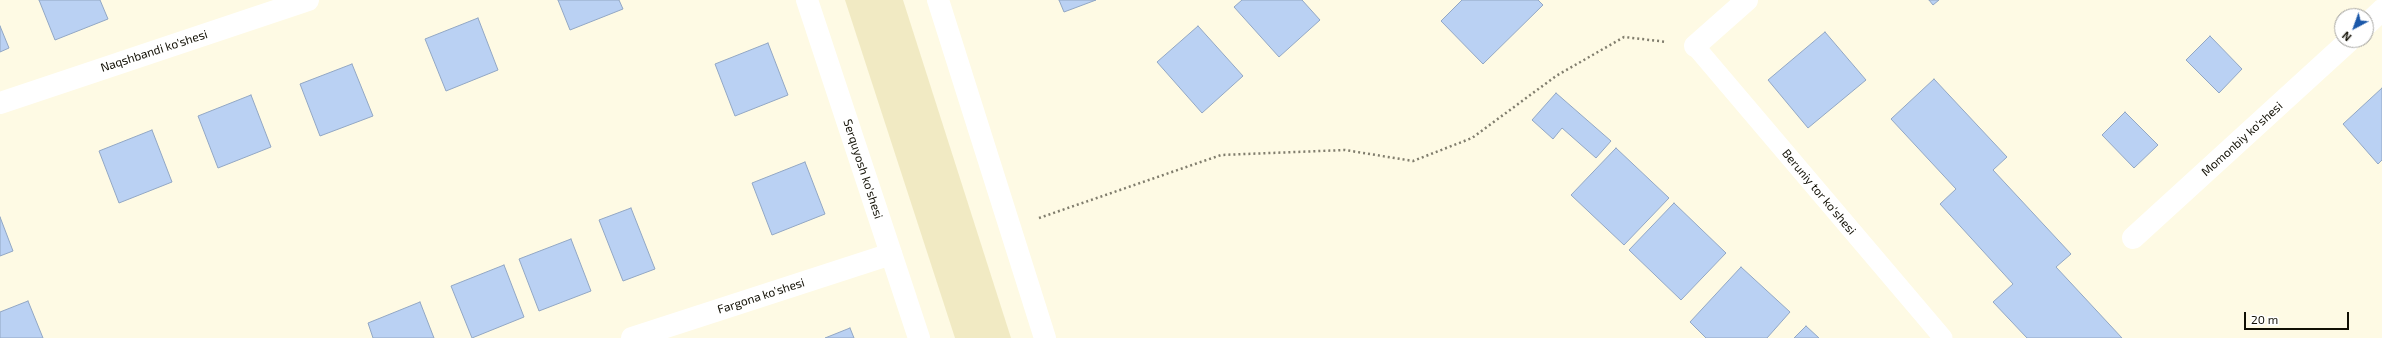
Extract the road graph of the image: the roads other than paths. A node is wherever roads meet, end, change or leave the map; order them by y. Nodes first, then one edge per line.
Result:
1 (308, 0) edge
2 (807, 0) edge
3 (938, 0) edge
4 (1747, 0) edge
5 (2382, 10) edge
6 (2374, 18) edge
7 (1695, 46) joint
8 (2341, 48) edge
9 (0, 102) edge
10 (2134, 238) dead end
11 (891, 254) junction
12 (632, 338) edge
13 (918, 338) edge
14 (1045, 338) edge
15 (1943, 338) edge

1 - 9 street, Naqshbandi ko'shesi
2 - 11 street, Serquyosh ko'shesi
3 - 14 street
4 - 7 street
5 - 6 street
7 - 15 lane, Beruniy tor ko'shesi
8 - 10 street, Momonbiy ko'shesi
11 - 12 street, Fargona ko'shesi
11 - 13 street, Serquyosh ko'shesi

